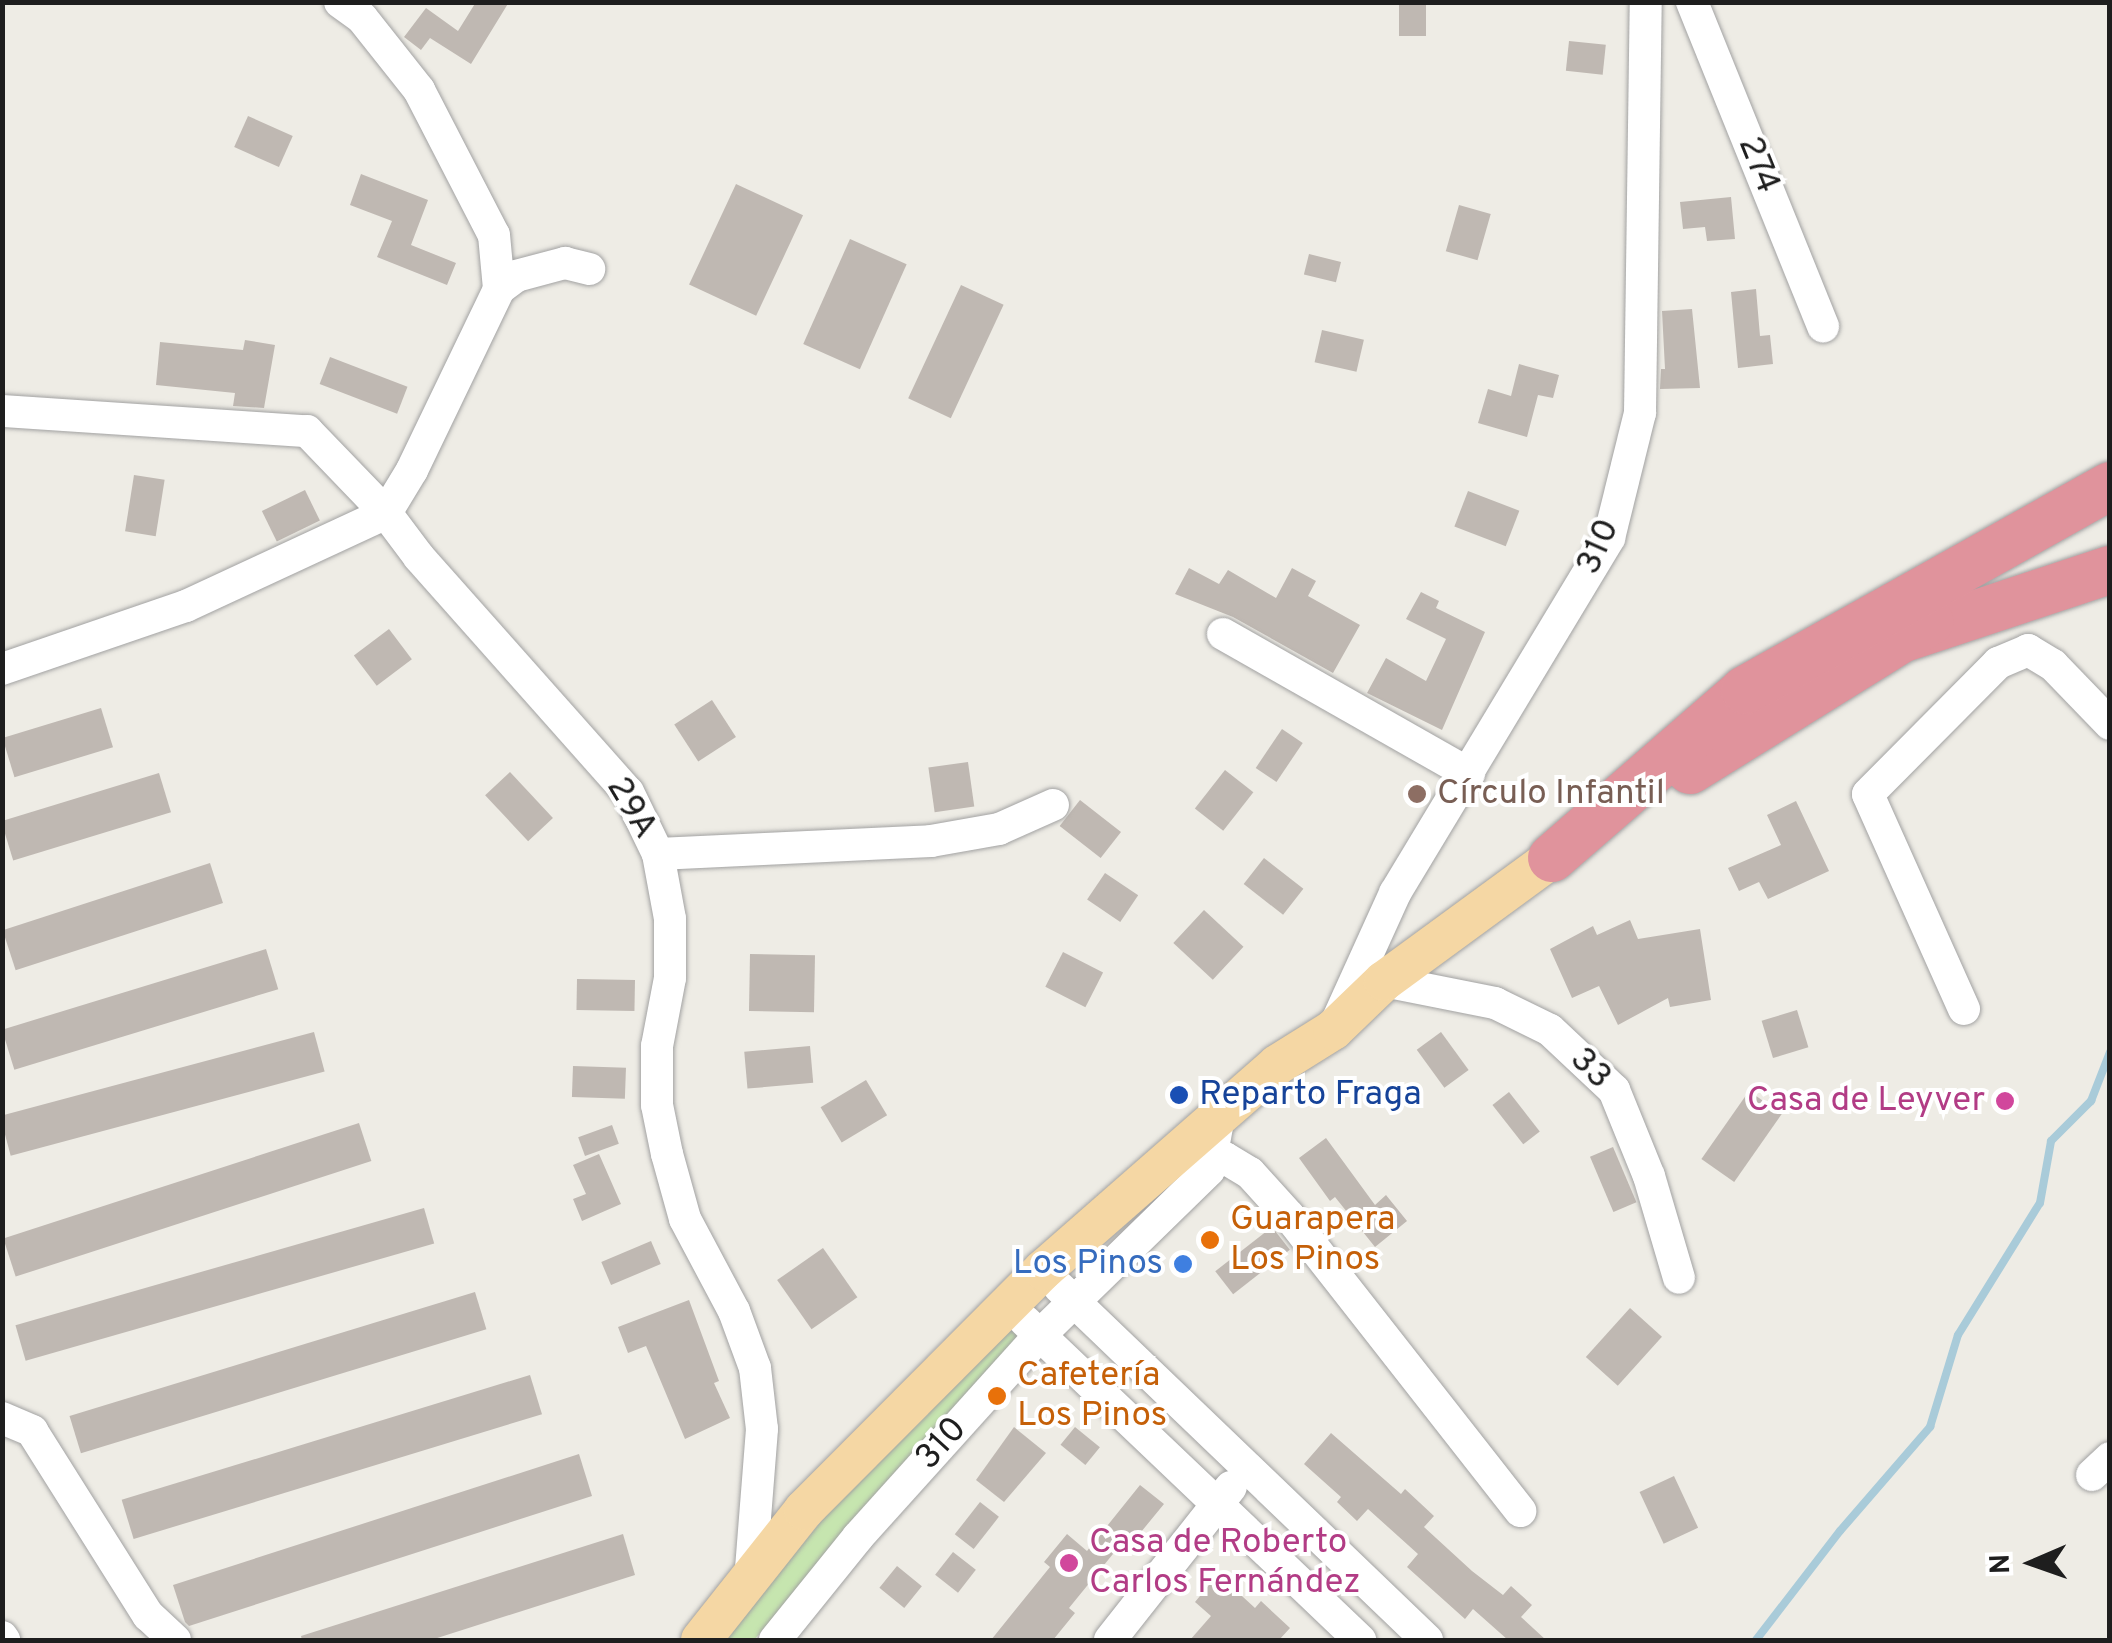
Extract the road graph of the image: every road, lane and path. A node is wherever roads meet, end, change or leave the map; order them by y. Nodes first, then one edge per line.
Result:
1 (340, 2) edge
2 (1646, 2) edge
3 (1692, 2) edge
4 (589, 270) dead end
5 (499, 289) junction
6 (1823, 326) dead end
7 (2, 411) edge
8 (2110, 471) edge
9 (2110, 486) edge
10 (386, 513) junction
11 (2057, 515) junction
12 (2110, 520) edge
13 (2110, 570) edge
14 (1223, 634) dead end
15 (1896, 641) junction
16 (2, 669) edge
17 (2110, 724) edge
18 (1469, 774) junction
19 (1054, 805) dead end
20 (658, 854) junction
21 (1552, 858) junction
22 (1384, 981) junction
23 (1964, 1009) dead end
24 (1333, 1030) junction
25 (1219, 1116) junction
26 (1210, 1155) junction
27 (1043, 1270) junction
28 (1679, 1278) dead end
29 (1072, 1301) junction
30 (1007, 1304) junction
31 (1040, 1335) junction
32 (2, 1418) edge
33 (1247, 1467) junction
34 (1218, 1502) junction
35 (1520, 1511) dead end
36 (750, 1581) junction
37 (175, 1640) edge
38 (700, 1640) edge
39 (775, 1640) edge
40 (1110, 1640) edge
41 (1360, 1640) edge
42 (1426, 1640) edge

1 - 5 street
2 - 18 street, 310
3 - 6 street, 274
4 - 5 street
5 - 10 street
7 - 10 street, 29A
8 - 11 highway
9 - 11 highway
10 - 16 street
10 - 20 street, 29A
11 - 21 highway
12 - 15 highway
13 - 15 highway
14 - 18 street
15 - 21 highway
17 - 23 street
18 - 24 street, 310
19 - 20 street
20 - 36 street, 29A
21 - 22 main road
22 - 24 main road
22 - 28 street, 33
24 - 25 main road
25 - 26 street, 310
25 - 27 main road
26 - 29 street, 310
26 - 35 street
27 - 29 street
27 - 30 main road
29 - 31 street, 310
29 - 33 street
30 - 31 street
30 - 36 main road
31 - 34 street
31 - 39 street, 310
32 - 37 street
33 - 34 street
33 - 42 street
34 - 40 street
34 - 41 street
36 - 38 main road

